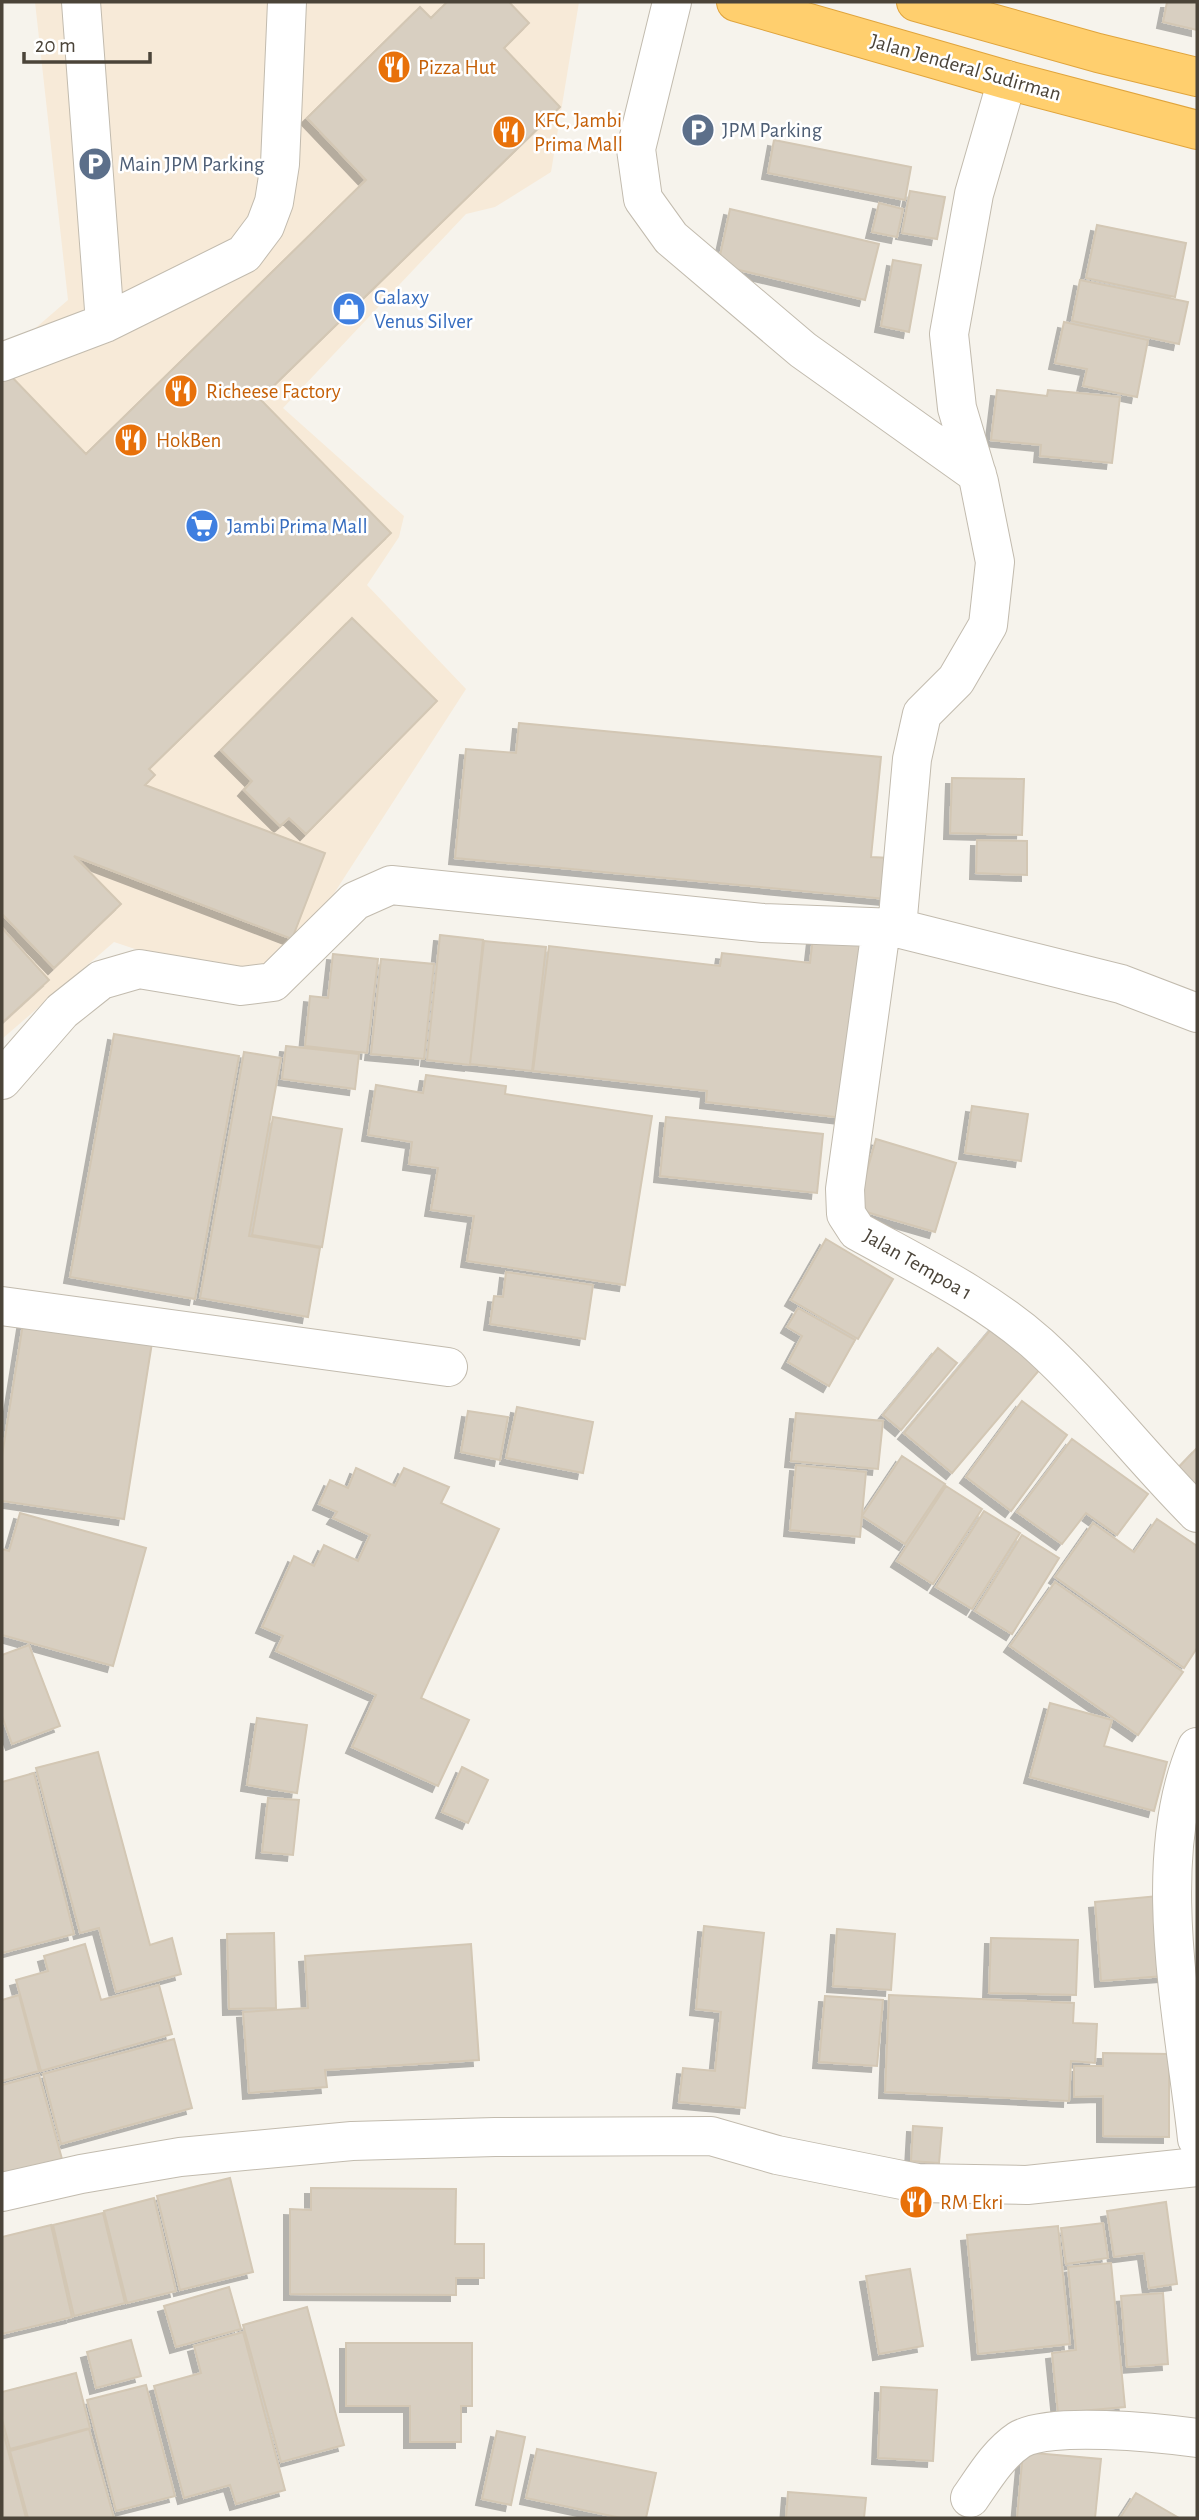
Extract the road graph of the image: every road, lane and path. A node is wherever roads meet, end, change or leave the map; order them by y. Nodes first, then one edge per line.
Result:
1 (81, 2) edge
2 (287, 2) edge
3 (672, 2) edge
4 (736, 2) edge
5 (916, 2) edge
6 (960, 8) edge
7 (1197, 76) edge
8 (1007, 80) junction
9 (1197, 130) edge
10 (105, 323) junction
11 (2, 362) edge
12 (977, 474) junction
13 (889, 928) junction
14 (1197, 1013) edge
15 (2, 1080) edge
16 (2, 1306) edge
17 (448, 1367) dead end
18 (1197, 1513) edge
19 (1197, 1747) edge
20 (1197, 2139) edge
21 (1197, 2167) edge
22 (2, 2192) edge
23 (1197, 2438) edge
24 (970, 2498) dead end

1 - 10 street
2 - 10 street
3 - 12 street
4 - 8 highway, Jalan Jenderal Sudirman
5 - 6 highway
6 - 7 highway
8 - 9 highway, Jalan Jenderal Sudirman
8 - 12 street, Jalan Tempoa 1
10 - 11 street
12 - 13 street, Jalan Tempoa 1
13 - 14 street
13 - 15 street
13 - 18 street, Jalan Tempoa 1
16 - 17 street
19 - 20 street
21 - 22 street
23 - 24 street

